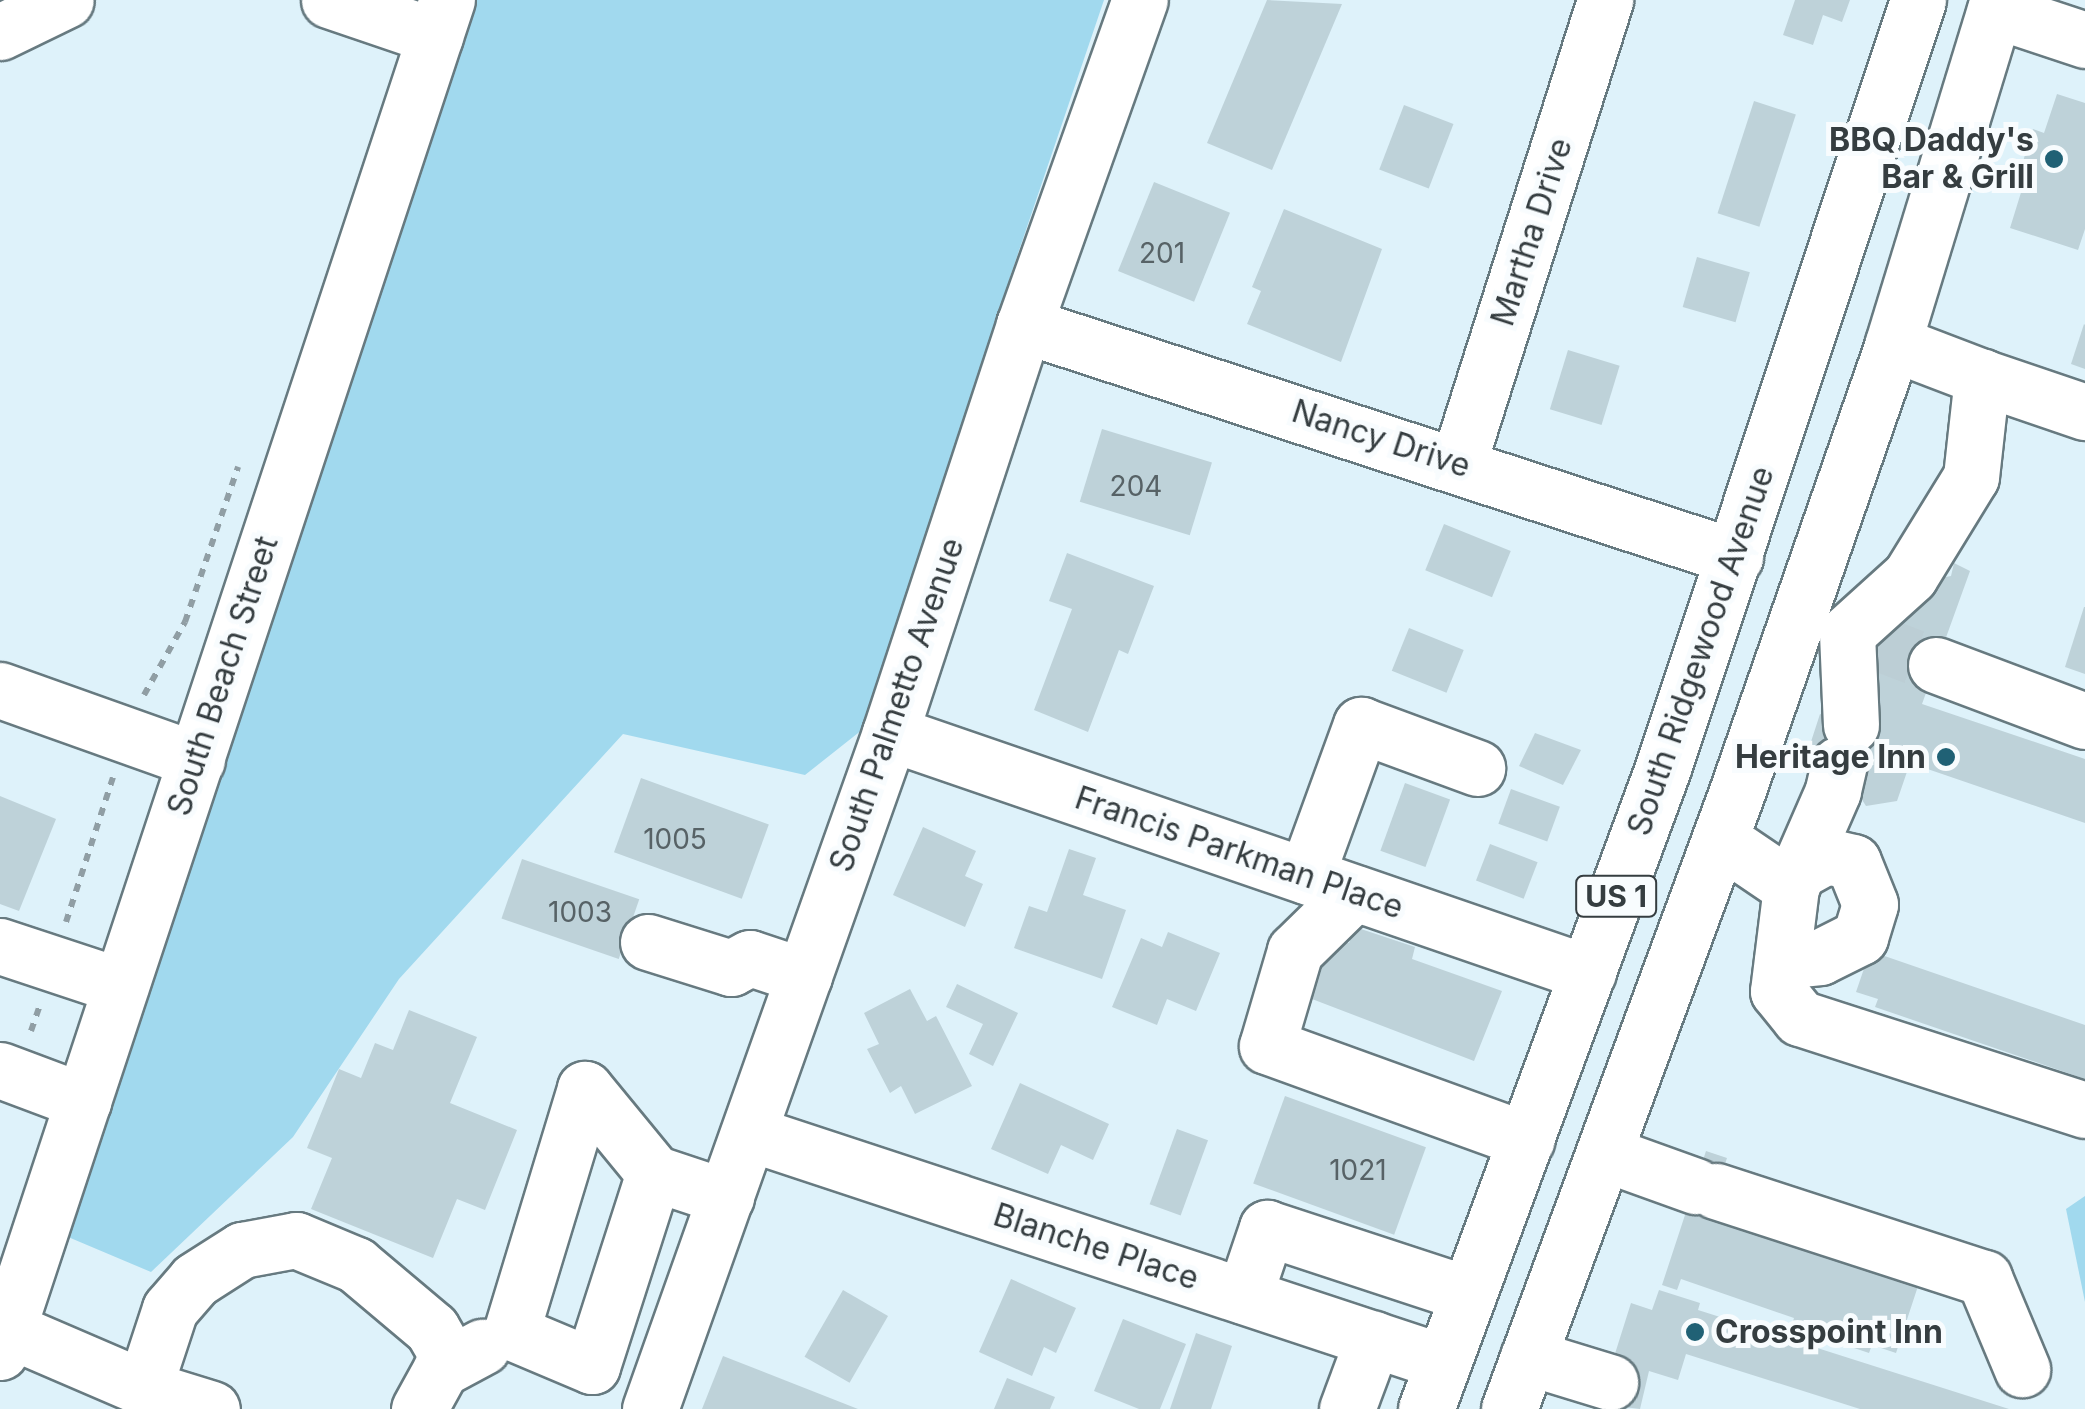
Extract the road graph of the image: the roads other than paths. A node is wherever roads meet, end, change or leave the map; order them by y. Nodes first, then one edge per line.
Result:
1 (66, 0) edge
2 (329, 0) edge
3 (1140, 0) edge
4 (1605, 0) edge
5 (1918, 0) edge
6 (1997, 5) edge
7 (441, 18) edge
8 (0, 32) edge
9 (2085, 40) edge
10 (1024, 326) junction
11 (1893, 343) junction
12 (1982, 377) junction
13 (2085, 412) edge
14 (1778, 426) junction
15 (1458, 464) junction
16 (1736, 558) junction
17 (1829, 616) junction
18 (1936, 665) tunnel mouth
19 (0, 690) edge
20 (2085, 721) edge
21 (890, 733) junction
22 (197, 760) junction
23 (1478, 768) dead end
24 (1742, 776) junction
25 (1720, 839) junction
26 (1794, 879) junction
27 (1330, 885) junction
28 (648, 942) dead end
29 (0, 946) edge
30 (1782, 961) junction
31 (1588, 973) junction
32 (804, 976) junction
33 (121, 986) junction
34 (8, 1074) edge
35 (84, 1101) junction
36 (2085, 1110) edge
37 (749, 1133) junction
38 (1526, 1140) junction
39 (1606, 1154) junction
40 (654, 1173) junction
41 (726, 1197) junction
42 (1468, 1294) junction
43 (1244, 1296) junction
44 (511, 1332) junction
45 (2, 1336) edge
46 (1373, 1339) junction
47 (452, 1363) junction
48 (592, 1366) junction
49 (2022, 1369) dead end
50 (1610, 1382) dead end
51 (1435, 1385) edge
52 (144, 1388) junction
53 (1519, 1394) edge
54 (653, 1400) edge
55 (212, 1409) edge
56 (419, 1409) edge
57 (1348, 1409) edge

1 - 8 street
2 - 7 street
3 - 10 street, South Palmetto Avenue
4 - 15 street, Martha Drive
5 - 14 street, South Ridgewood Avenue / US 1
6 - 9 street
6 - 11 street, US 1
7 - 22 street, South Beach Street
10 - 15 street, Nancy Drive
10 - 21 street, South Palmetto Avenue
11 - 12 street
11 - 17 street, US 1
12 - 13 street
12 - 17 street
14 - 16 street, South Ridgewood Avenue / US 1
14 - 17 street
15 - 16 street, Nancy Drive
16 - 24 street
16 - 31 street, South Ridgewood Avenue / US 1
17 - 24 street, US 1
17 - 26 street
18 - 20 street
19 - 22 street
21 - 27 street, Francis Parkman Place
21 - 32 street, South Palmetto Avenue
22 - 33 street, South Beach Street
23 - 27 street
24 - 25 street, US 1
25 - 26 street
25 - 39 street, US 1
26 - 30 street
26 - 30 street
27 - 31 street, Francis Parkman Place
27 - 38 street
28 - 32 street
29 - 33 street
30 - 36 street
31 - 38 street, South Ridgewood Avenue / US 1
32 - 37 street, South Palmetto Avenue
33 - 35 street, South Beach Street
34 - 35 street
35 - 45 street, South Beach Street
37 - 41 street, South Palmetto Avenue
37 - 43 street, Blanche Place
38 - 42 street, South Ridgewood Avenue / US 1
39 - 49 street
39 - 53 street, US 1
40 - 41 street
40 - 44 street
40 - 48 street
41 - 54 street, South Palmetto Avenue
42 - 43 street
42 - 51 street, South Ridgewood Avenue / US 1
43 - 46 street, Blanche Place
44 - 47 street
44 - 48 street
45 - 52 street
46 - 51 street, Blanche Place
46 - 57 street
47 - 52 street
47 - 56 street
48 - 54 street
50 - 53 street
52 - 55 street

